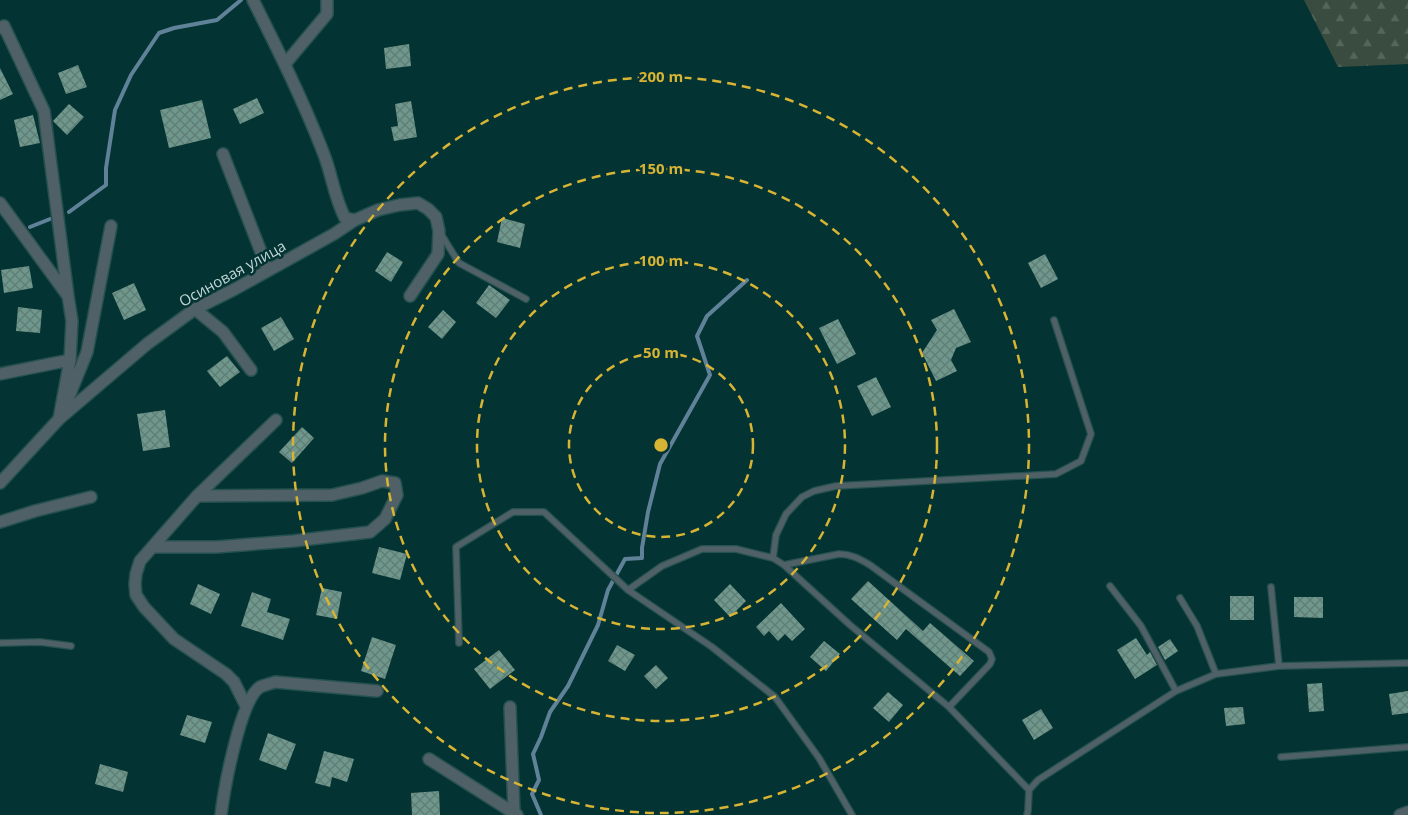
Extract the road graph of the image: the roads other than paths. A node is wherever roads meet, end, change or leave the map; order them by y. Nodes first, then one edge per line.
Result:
1 (253, 0) edge
2 (327, 0) edge
3 (0, 28) edge
4 (286, 64) junction
5 (223, 154) dead end
6 (0, 203) edge
7 (355, 220) junction
8 (111, 226) dead end
9 (439, 232) junction
10 (268, 270) junction
11 (68, 296) junction
12 (410, 296) dead end
13 (526, 299) dead end
14 (195, 308) junction
15 (1054, 320) dead end
16 (70, 360) junction
17 (251, 370) dead end
18 (0, 374) edge
19 (60, 419) junction
20 (276, 420) dead end
21 (0, 483) edge
22 (196, 496) junction
23 (92, 497) dead end
24 (0, 522) edge
25 (153, 547) junction
26 (773, 558) junction
27 (784, 564) junction
28 (1110, 586) dead end
29 (1271, 587) dead end
30 (628, 590) junction
31 (1180, 598) dead end
32 (0, 643) edge
33 (459, 643) dead end
34 (71, 646) dead end
35 (1408, 663) edge
36 (1279, 666) junction
37 (1216, 674) junction
38 (377, 691) dead end
39 (1176, 691) junction
40 (246, 706) junction
41 (510, 707) dead end
42 (949, 707) junction
43 (1408, 747) edge
44 (1282, 757) dead end
45 (429, 759) dead end
46 (1029, 790) junction
47 (1408, 812) edge
48 (515, 814) edge
49 (221, 815) edge
50 (852, 815) edge
51 (1026, 815) edge
52 (1400, 815) edge

1 - 4 street
2 - 4 street
3 - 11 street
4 - 7 street
5 - 10 street
6 - 11 street
7 - 9 street, Осиновая улица
7 - 10 street, Осиновая улица
8 - 19 street
9 - 12 street
9 - 13 lane
10 - 14 street, Осиновая улица
11 - 16 street
14 - 17 street
14 - 19 street, Осиновая улица
15 - 26 lane
16 - 18 street
16 - 19 street
19 - 21 street, Осиновая улица
20 - 22 street
22 - 25 street
22 - 25 street
23 - 24 street
25 - 40 street
26 - 27 lane
26 - 30 lane
27 - 42 lane
27 - 42 lane
28 - 39 lane
29 - 36 lane
30 - 33 lane
30 - 50 lane
31 - 37 lane
32 - 34 lane
35 - 36 lane
36 - 37 lane
37 - 39 lane
38 - 40 street
39 - 46 lane
40 - 49 street
41 - 48 street
42 - 46 lane
43 - 44 lane
45 - 48 street
46 - 51 lane
47 - 52 street

